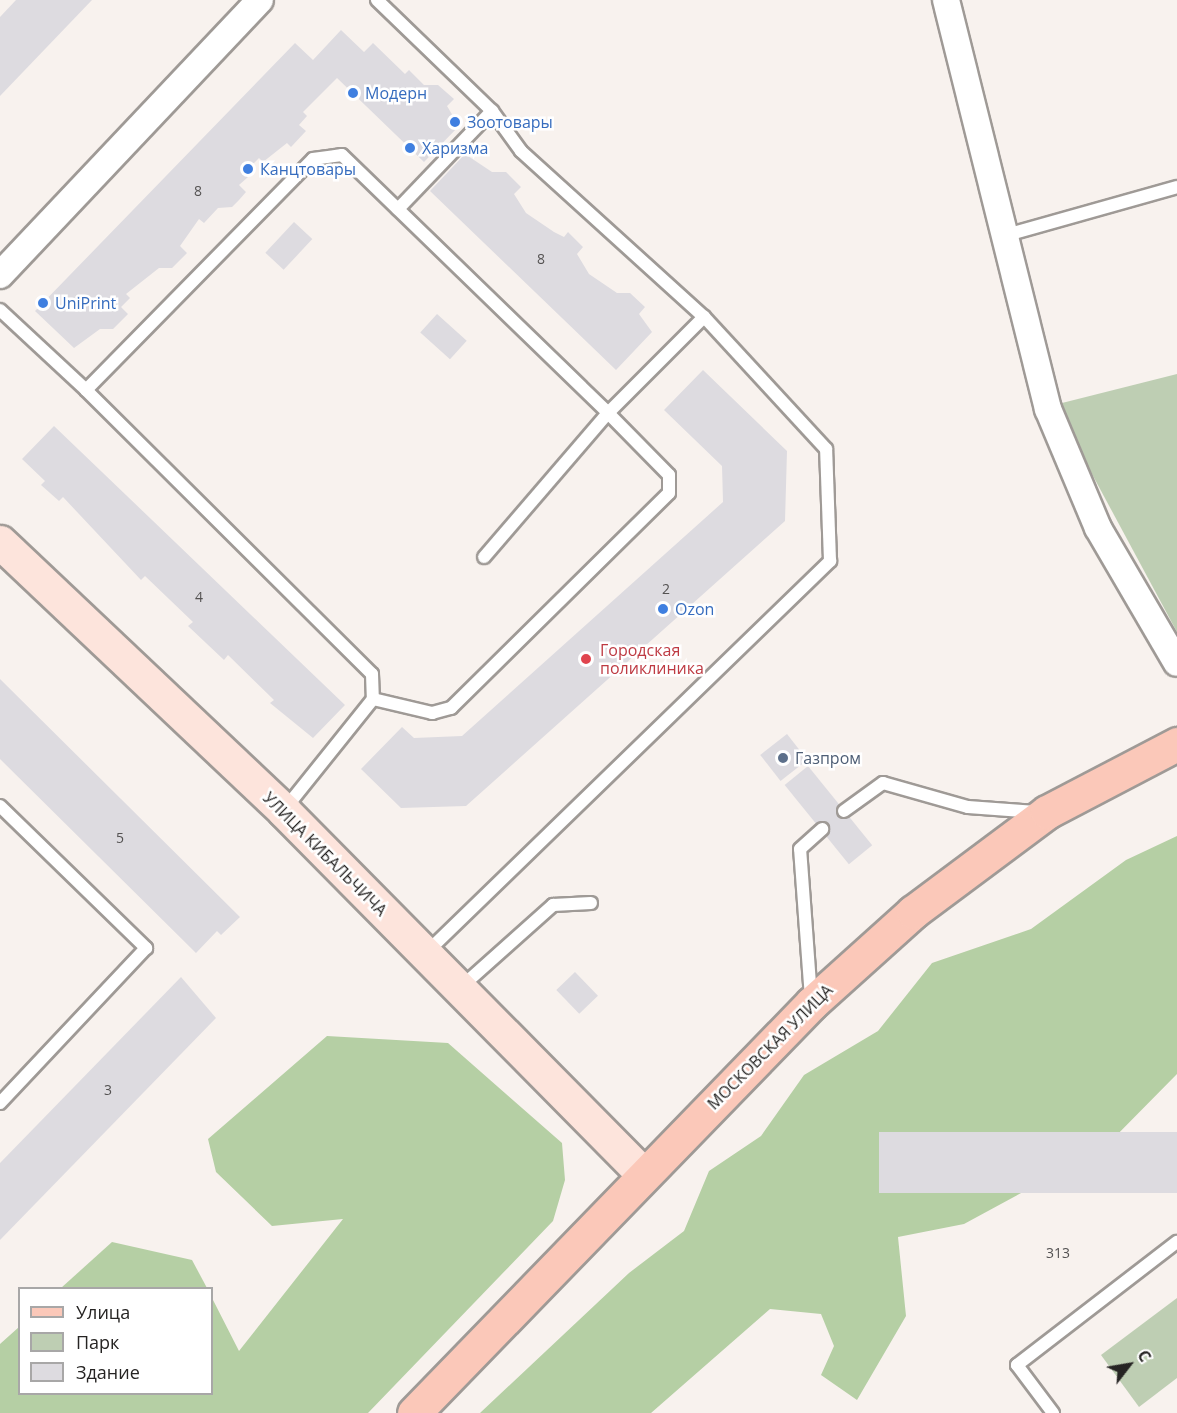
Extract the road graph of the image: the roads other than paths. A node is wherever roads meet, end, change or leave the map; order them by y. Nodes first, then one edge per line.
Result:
1 (260, 0) edge
2 (377, 0) edge
3 (946, 0) edge
4 (492, 111) junction
5 (1177, 187) edge
6 (398, 209) junction
7 (1002, 236) junction
8 (0, 275) edge
9 (0, 310) edge
10 (704, 317) junction
11 (86, 390) junction
12 (608, 413) junction
13 (0, 542) edge
14 (484, 556) dead end
15 (1177, 663) edge
16 (373, 699) junction
17 (1177, 744) edge
18 (0, 806) edge
19 (284, 811) junction
20 (844, 811) dead end
21 (1047, 812) junction
22 (822, 829) dead end
23 (591, 903) dead end
24 (425, 954) junction
25 (459, 989) junction
26 (812, 1004) junction
27 (0, 1103) edge
28 (642, 1174) junction
29 (1177, 1242) edge
30 (414, 1413) edge
31 (1053, 1413) edge

1 - 8 street
2 - 4 lane
3 - 7 street
4 - 6 lane
4 - 10 lane
5 - 7 lane
6 - 11 lane
6 - 12 lane
7 - 15 street
9 - 11 lane
10 - 12 lane
10 - 24 lane
11 - 16 lane
12 - 14 lane
12 - 16 lane
13 - 19 street, УЛИЦА КИБАЛЬЧИЧА
16 - 19 lane
17 - 21 main road, МОСКОВСКАЯ УЛИЦА
18 - 27 lane
19 - 24 street, УЛИЦА КИБАЛЬЧИЧА
20 - 21 lane
21 - 26 main road, МОСКОВСКАЯ УЛИЦА
22 - 26 lane
23 - 25 lane
24 - 25 street, УЛИЦА КИБАЛЬЧИЧА
25 - 28 street, УЛИЦА КИБАЛЬЧИЧА
26 - 28 main road, МОСКОВСКАЯ УЛИЦА
28 - 30 main road, МОСКОВСКАЯ УЛИЦА
29 - 31 lane

